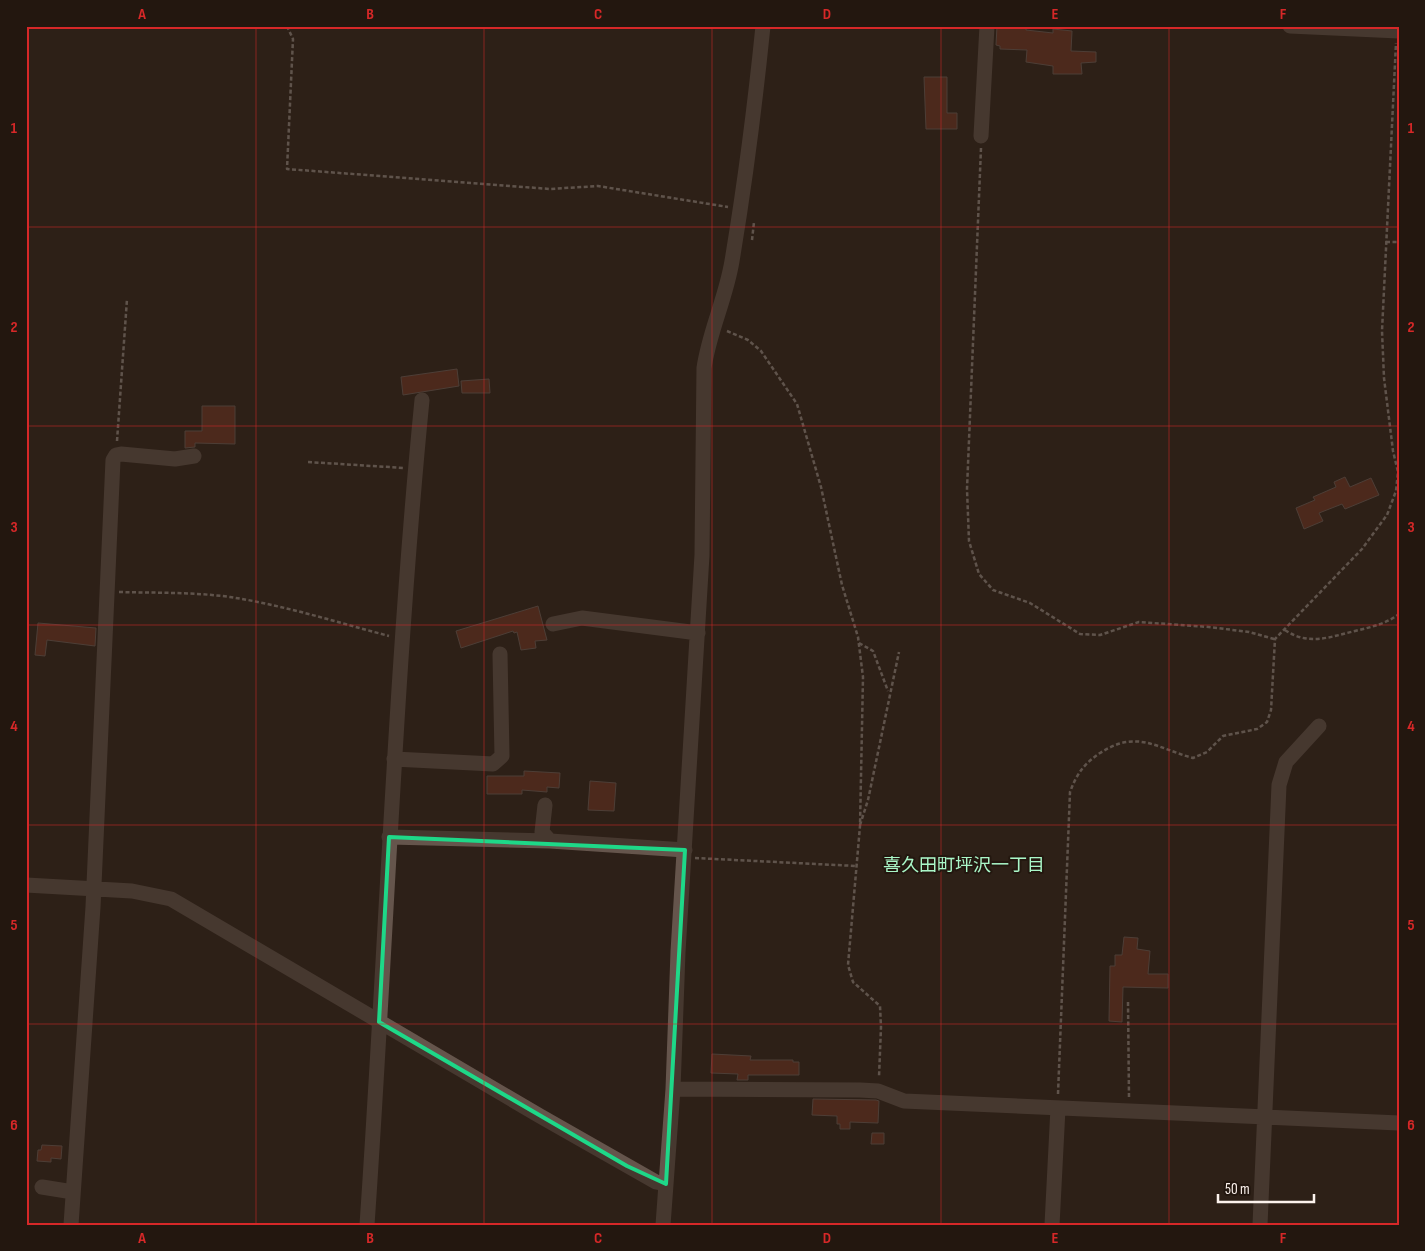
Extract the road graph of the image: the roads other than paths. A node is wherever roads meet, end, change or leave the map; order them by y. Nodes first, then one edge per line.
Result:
1 (763, 26) edge
2 (987, 26) edge
3 (1290, 26) edge
4 (1398, 31) edge
5 (981, 136) road end
6 (422, 400) dead end
7 (194, 456) dead end
8 (553, 624) dead end
9 (698, 633) junction
10 (500, 654) dead end
11 (1319, 726) dead end
12 (394, 759) junction
13 (545, 805) dead end
14 (389, 836) junction
15 (550, 842) junction
16 (685, 854) junction
17 (26, 885) edge
18 (94, 888) junction
19 (379, 1022) junction
20 (673, 1089) junction
21 (1058, 1108) junction
22 (1266, 1116) junction
23 (1399, 1123) edge
24 (666, 1184) junction
25 (42, 1186) dead end
26 (73, 1192) junction
27 (71, 1225) edge
28 (368, 1225) edge
29 (663, 1225) edge
30 (1052, 1225) edge
31 (1260, 1225) edge

1 - 9 street
2 - 5 street
3 - 4 street
6 - 12 street
7 - 18 street
8 - 9 street
9 - 16 street
10 - 12 street
11 - 22 street
12 - 14 street
13 - 15 street
14 - 15 street
14 - 19 street
15 - 16 street
16 - 20 street
17 - 18 street
18 - 19 street
18 - 26 street
19 - 24 street
19 - 28 street
20 - 21 street
20 - 24 street
21 - 22 street
21 - 30 street
22 - 23 street
22 - 31 street
24 - 29 street
25 - 26 street
26 - 27 street

